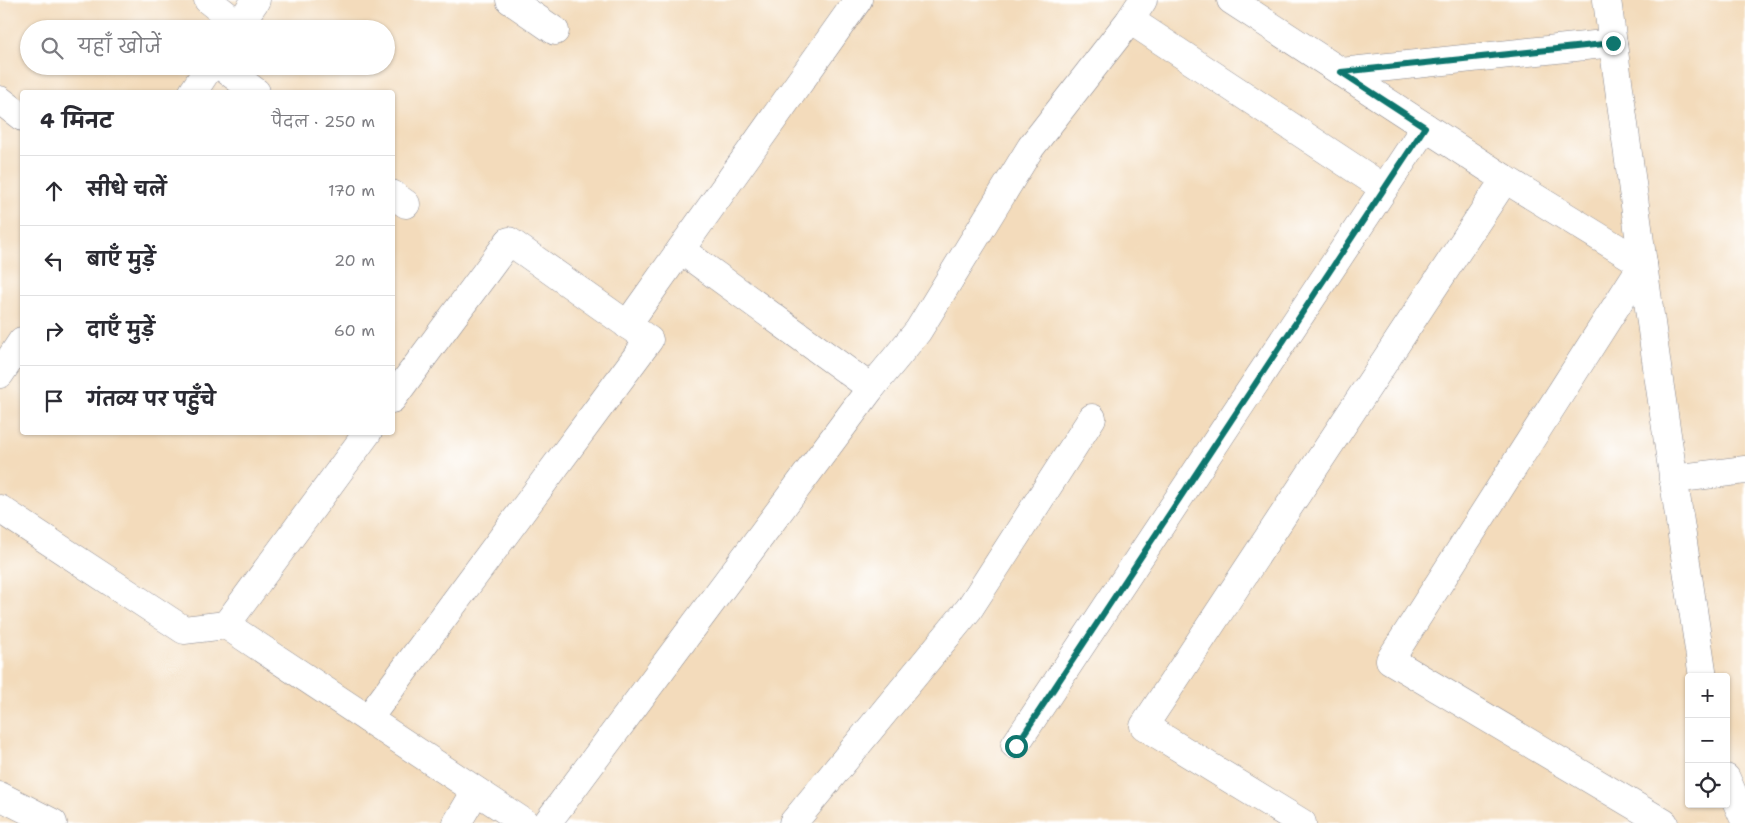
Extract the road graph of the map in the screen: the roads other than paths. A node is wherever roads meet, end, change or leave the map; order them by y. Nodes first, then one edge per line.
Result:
1 (208, 0) edge
2 (256, 0) edge
3 (510, 0) edge
4 (858, 0) edge
5 (1230, 0) edge
6 (1607, 0) edge
7 (1137, 10) edge
8 (229, 20) edge
9 (242, 20) edge
10 (555, 31) dead end
11 (1613, 43) junction
12 (1341, 72) junction
13 (204, 75) edge
14 (233, 75) edge
15 (193, 90) edge
16 (253, 90) edge
17 (0, 100) edge
18 (20, 115) edge
19 (1425, 127) junction
20 (1505, 179) junction
21 (1384, 188) junction
22 (681, 250) junction
23 (1643, 264) junction
24 (627, 325) junction
25 (20, 345) edge
26 (0, 374) edge
27 (871, 388) junction
28 (395, 395) edge
29 (1092, 418) dead end
30 (366, 435) edge
31 (1745, 470) edge
32 (1673, 479) junction
33 (0, 509) edge
34 (226, 625) junction
35 (1702, 673) edge
36 (368, 719) junction
37 (1016, 746) dead end
38 (1730, 787) edge
39 (476, 791) junction
40 (11, 809) edge
41 (1745, 821) edge
42 (52, 823) edge
43 (457, 823) edge
44 (524, 823) edge
45 (547, 823) edge
46 (793, 823) edge
47 (1302, 823) edge
48 (1664, 823) edge

1 - 8 street
2 - 9 street
3 - 10 street
4 - 22 street
5 - 12 street
6 - 11 street
7 - 21 street
7 - 27 street
11 - 12 street
11 - 23 street
12 - 19 street
13 - 15 street
14 - 16 street
17 - 18 street
19 - 20 street
19 - 21 street
20 - 23 street
20 - 47 street
21 - 37 street
22 - 24 street
22 - 27 street
23 - 32 street
23 - 48 street
24 - 28 street
24 - 36 street
25 - 26 street
27 - 45 street
29 - 46 street
30 - 34 street
31 - 32 street
32 - 35 street
33 - 34 street
34 - 36 street
36 - 39 street
38 - 41 street
39 - 43 street
39 - 44 street
40 - 42 street

